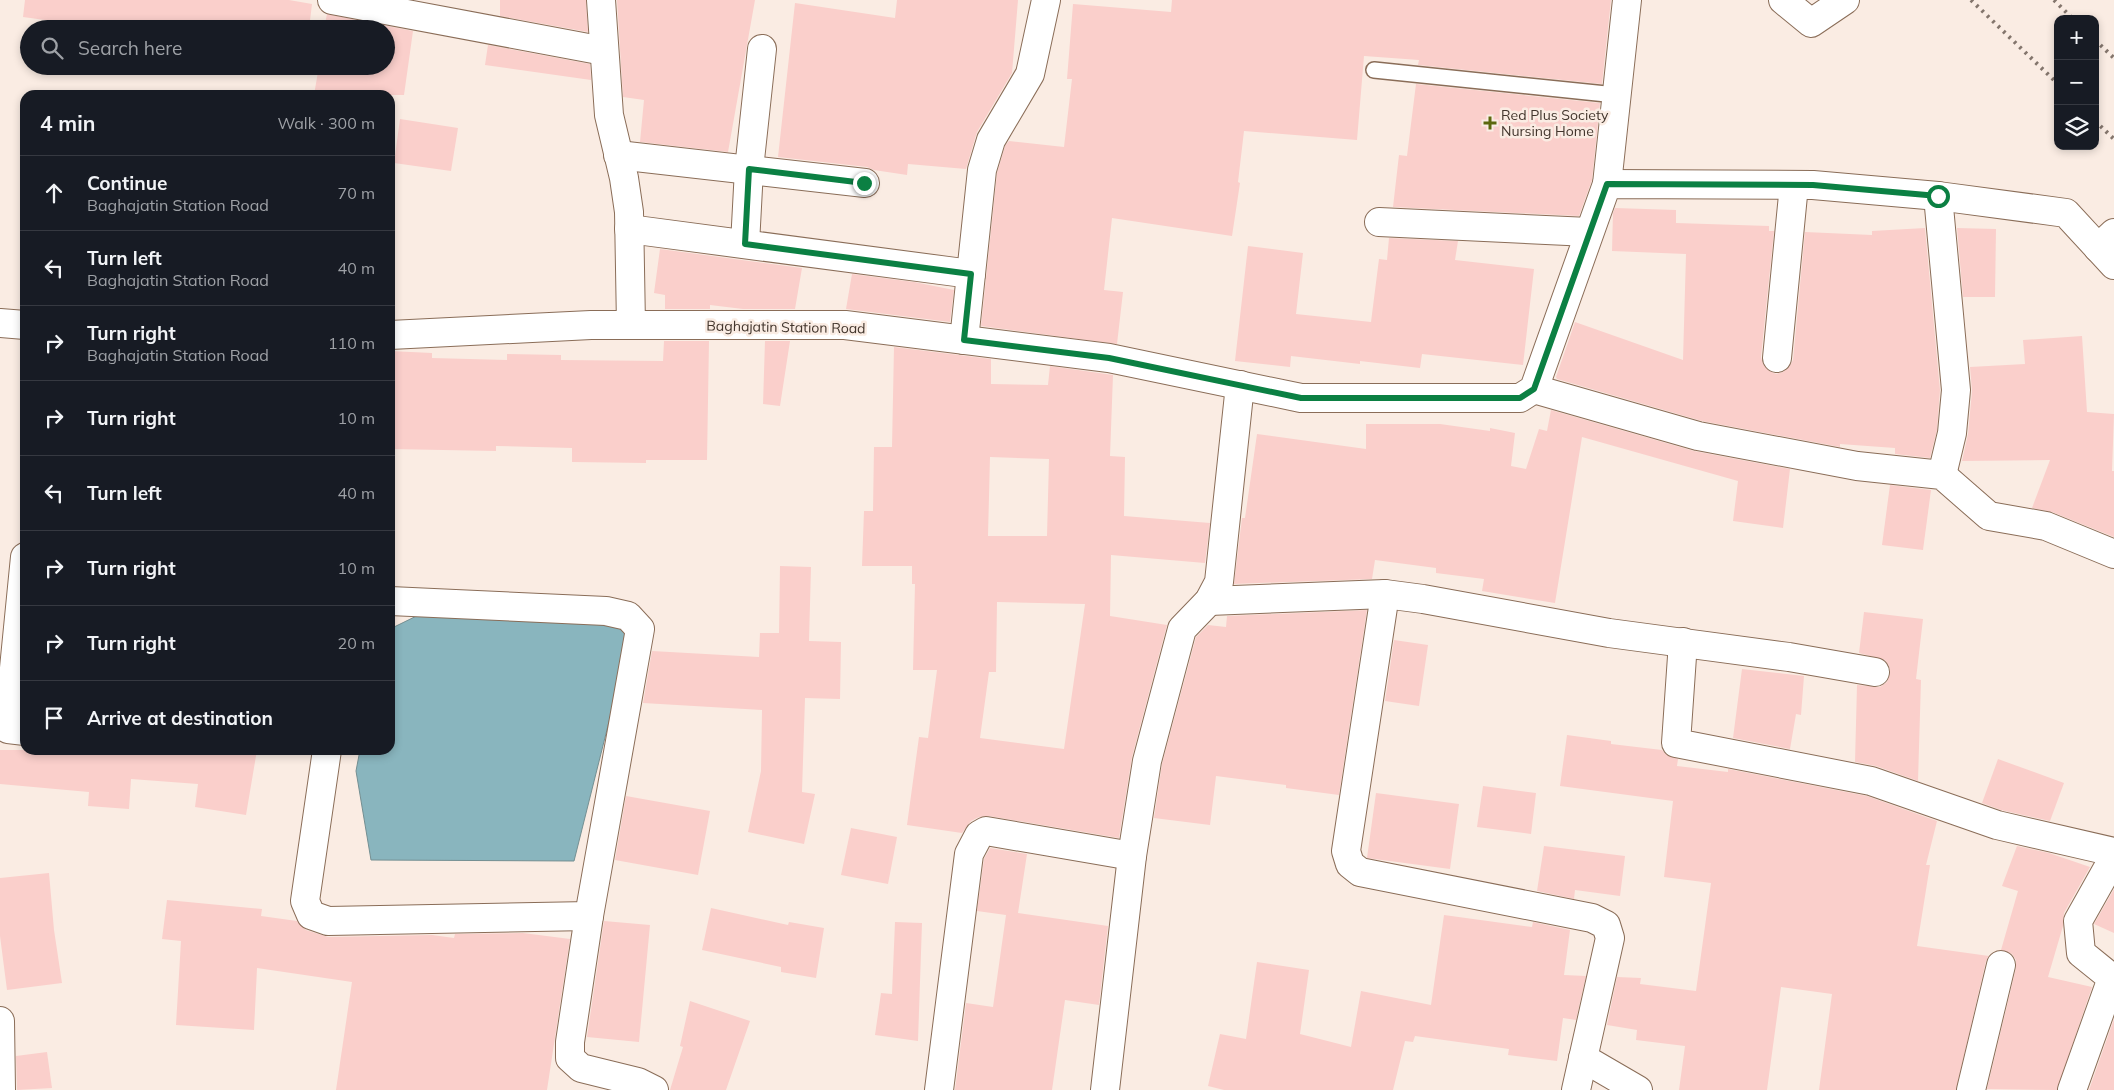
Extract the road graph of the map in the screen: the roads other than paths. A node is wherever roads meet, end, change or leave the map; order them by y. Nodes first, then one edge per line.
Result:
1 (332, 0) edge
2 (601, 0) edge
3 (1046, 0) edge
4 (1627, 0) edge
5 (1783, 0) edge
6 (1845, 0) edge
7 (762, 49) dead end
8 (604, 50) junction
9 (1374, 70) dead end
10 (1616, 95) junction
11 (618, 155) junction
12 (749, 169) junction
13 (864, 183) dead end
14 (1607, 184) junction
15 (1794, 185) junction
16 (1938, 196) junction
17 (1379, 222) dead end
18 (630, 229) junction
19 (1589, 232) junction
20 (745, 244) junction
21 (2109, 249) edge
22 (971, 274) junction
23 (0, 323) edge
24 (20, 325) edge
25 (630, 325) junction
26 (395, 335) edge
27 (964, 340) junction
28 (1777, 358) dead end
29 (1240, 385) junction
30 (1534, 389) junction
31 (1942, 475) junction
32 (2114, 554) edge
33 (1385, 594) junction
34 (395, 601) edge
35 (1209, 601) junction
36 (20, 638) edge
37 (1683, 642) junction
38 (1875, 672) dead end
39 (20, 730) edge
40 (326, 755) edge
41 (2114, 852) edge
42 (1132, 856) junction
43 (2114, 857) edge
44 (588, 916) junction
45 (2001, 965) dead end
46 (2113, 978) edge
47 (0, 1021) edge
48 (1583, 1058) junction
49 (2, 1090) edge
50 (654, 1090) edge
51 (939, 1090) edge
52 (1105, 1090) edge
53 (1576, 1090) edge
54 (1638, 1090) edge
55 (1971, 1090) edge
56 (2072, 1090) edge

1 - 8 street
2 - 8 street
3 - 22 street
4 - 10 street
5 - 6 street
7 - 12 street
8 - 11 street
9 - 10 lane
10 - 14 street
11 - 12 street
11 - 18 street
12 - 13 street
12 - 20 street
14 - 15 street
14 - 19 street
15 - 16 street
15 - 28 street
16 - 21 street
16 - 31 street
17 - 19 street
18 - 20 street
18 - 25 street
19 - 30 street
20 - 22 street
22 - 27 street
23 - 24 street
25 - 26 street, Baghajatin Station Road
25 - 27 street, Baghajatin Station Road
27 - 29 street, Baghajatin Station Road
29 - 30 street, Baghajatin Station Road
29 - 35 street
30 - 31 street
31 - 32 street
33 - 35 street
33 - 37 street
33 - 48 street
34 - 44 street
35 - 42 street
36 - 39 street
37 - 38 street
37 - 41 street
40 - 44 street
42 - 51 street
42 - 52 street
43 - 46 street
44 - 50 street
45 - 55 street
46 - 56 street
47 - 49 street
48 - 53 street
48 - 54 street

